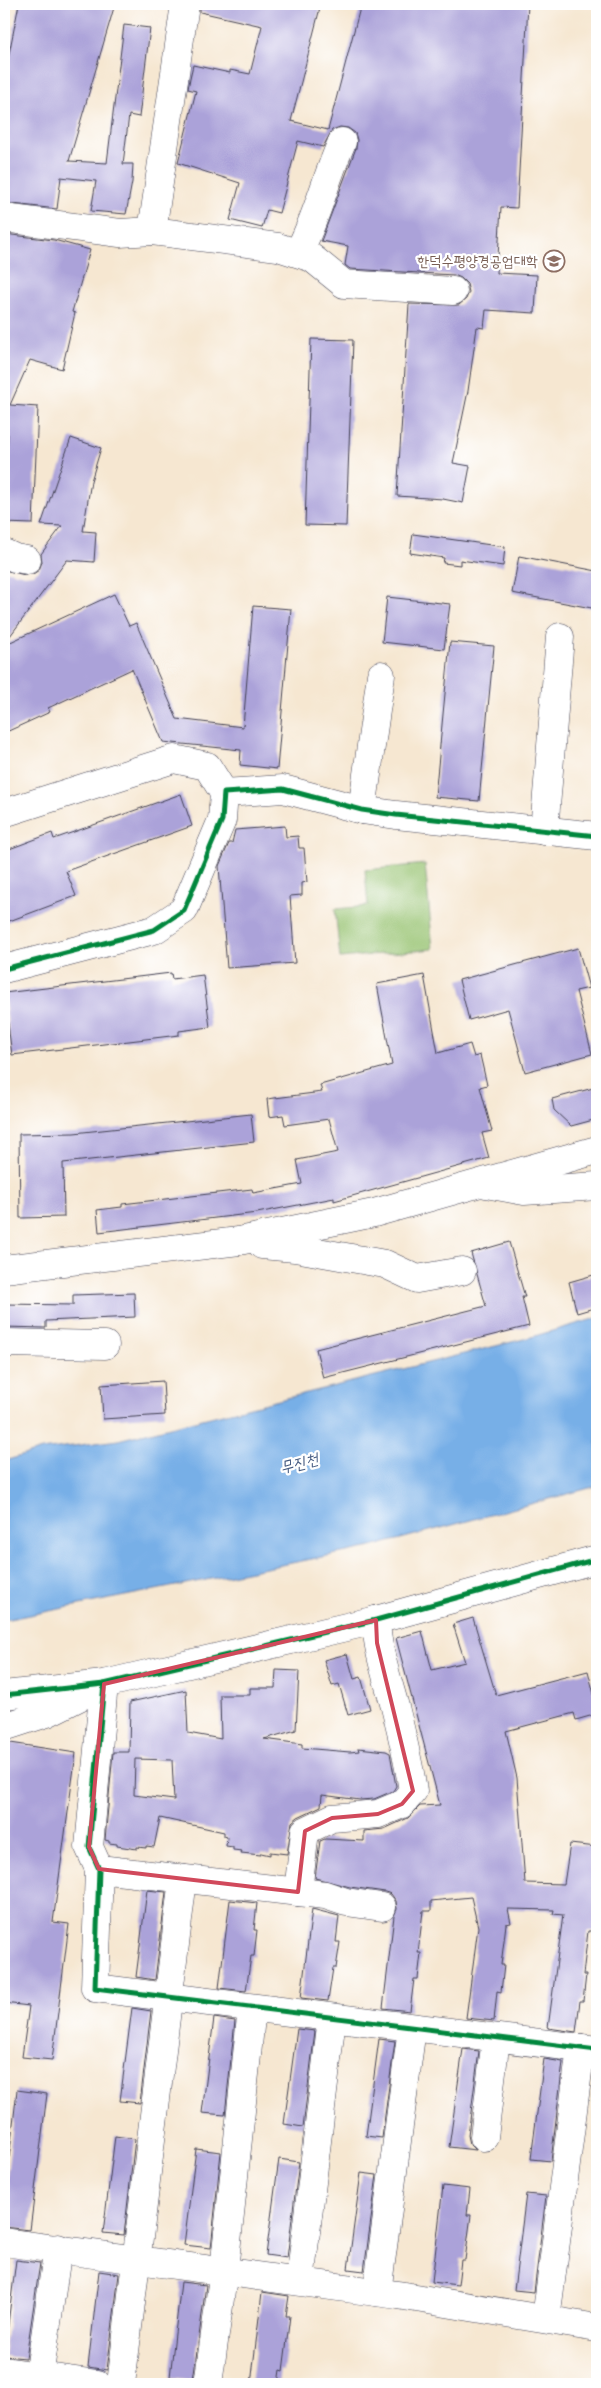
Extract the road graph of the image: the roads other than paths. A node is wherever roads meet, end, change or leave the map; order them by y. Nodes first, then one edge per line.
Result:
1 (185, 4) edge
2 (342, 142) dead end
3 (4, 218) edge
4 (152, 231) junction
5 (298, 252) junction
6 (453, 291) dead end
7 (560, 637) dead end
8 (381, 675) dead end
9 (224, 793) junction
10 (362, 810) junction
11 (4, 813) edge
12 (544, 831) junction
13 (597, 836) edge
14 (4, 969) edge
15 (597, 1150) edge
16 (480, 1183) junction
17 (597, 1186) edge
18 (236, 1241) junction
19 (4, 1269) edge
20 (462, 1271) dead end
21 (4, 1342) edge
22 (105, 1345) dead end
23 (597, 1560) edge
24 (376, 1620) junction
25 (104, 1684) junction
26 (4, 1695) edge
27 (4, 1727) edge
28 (99, 1869) junction
29 (183, 1879) junction
30 (298, 1892) junction
31 (382, 1907) dead end
32 (170, 1998) junction
33 (252, 2008) junction
34 (332, 2018) junction
35 (412, 2028) junction
36 (496, 2038) junction
37 (589, 2050) edge
38 (484, 2138) dead end
39 (4, 2242) edge
40 (58, 2248) junction
41 (138, 2259) junction
42 (224, 2270) junction
43 (300, 2281) junction
44 (377, 2292) junction
45 (546, 2319) junction
46 (597, 2328) edge
47 (4, 2371) edge
48 (39, 2380) edge
49 (97, 2384) edge
50 (121, 2384) edge
51 (208, 2384) edge

1 - 4 street
2 - 5 street
3 - 4 street
4 - 5 street
5 - 6 street
7 - 12 street
8 - 10 street
9 - 10 street
9 - 11 street
9 - 14 street
10 - 12 street
12 - 13 street
15 - 16 street
16 - 17 street
16 - 18 street
18 - 19 street
18 - 20 street
21 - 22 street
23 - 24 street
24 - 25 street
24 - 30 street
25 - 26 street
25 - 27 street
25 - 28 street
28 - 29 street
28 - 32 street
29 - 30 street
29 - 32 street
30 - 31 street
32 - 33 street
32 - 41 street
33 - 34 street
33 - 42 street
34 - 35 street
34 - 43 street
35 - 36 street
35 - 44 street
36 - 37 street
36 - 38 street
37 - 45 street
39 - 40 street
40 - 41 street
40 - 48 street
41 - 42 street
41 - 50 street
42 - 43 street
42 - 51 street
43 - 44 street
44 - 45 street
45 - 46 street
47 - 48 street
48 - 49 street

